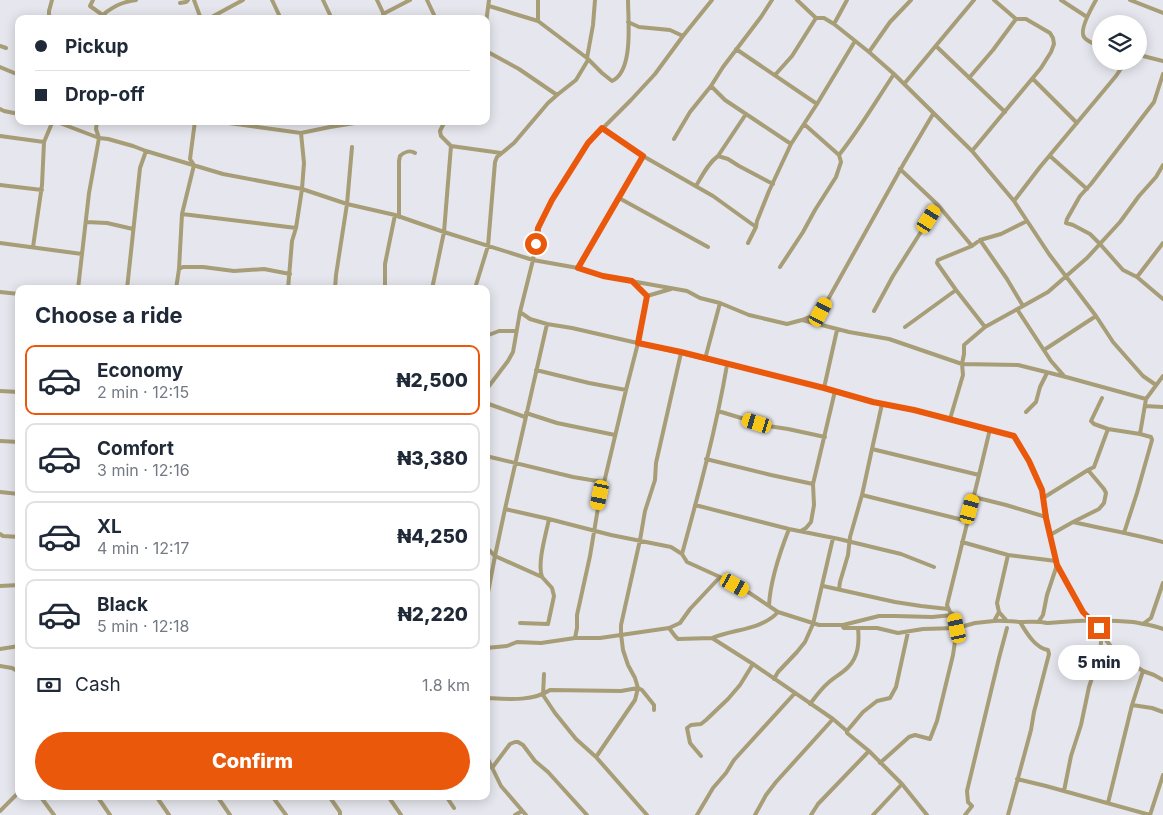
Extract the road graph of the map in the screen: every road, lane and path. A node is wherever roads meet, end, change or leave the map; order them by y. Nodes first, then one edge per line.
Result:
1 (52, 0) edge
2 (93, 0) edge
3 (136, 0) edge
4 (188, 0) edge
5 (194, 0) edge
6 (243, 0) edge
7 (272, 0) edge
8 (323, 0) edge
9 (377, 0) edge
10 (410, 0) edge
11 (426, 0) edge
12 (489, 0) edge
13 (538, 0) edge
14 (594, 0) edge
15 (628, 0) edge
16 (712, 0) edge
17 (772, 0) edge
18 (797, 0) edge
19 (847, 0) edge
20 (902, 0) edge
21 (974, 0) edge
22 (994, 0) edge
23 (1061, 0) edge
24 (1096, 0) edge
25 (1130, 0) edge
26 (909, 2) edge
27 (180, 3) dead end
28 (488, 6) junction
29 (1162, 12) edge
30 (383, 14) joint
31 (49, 15) edge
32 (102, 15) edge
33 (106, 15) edge
34 (200, 15) edge
35 (215, 15) edge
36 (279, 15) edge
37 (330, 15) edge
38 (434, 15) edge
39 (487, 15) edge
40 (1087, 17) junction
41 (816, 18) junction
42 (1016, 19) junction
43 (538, 21) junction
44 (628, 22) junction
45 (834, 24) junction
46 (683, 36) junction
47 (855, 41) junction
48 (1092, 42) edge
49 (0, 46) edge
50 (936, 46) junction
51 (6, 48) dead end
52 (736, 49) junction
53 (870, 52) junction
54 (490, 53) edge
55 (1147, 57) edge
56 (588, 59) junction
57 (1163, 61) edge
58 (0, 67) edge
59 (1120, 70) edge
60 (15, 73) edge
61 (894, 74) junction
62 (1163, 74) edge
63 (775, 75) junction
64 (969, 78) junction
65 (1032, 79) junction
66 (904, 84) junction
67 (711, 86) junction
68 (557, 94) junction
69 (817, 104) junction
70 (0, 108) edge
71 (1005, 112) junction
72 (15, 113) edge
73 (746, 114) junction
74 (933, 114) junction
75 (1077, 123) junction
76 (804, 124) junction
77 (53, 125) edge
78 (63, 125) edge
79 (97, 125) edge
80 (194, 125) edge
81 (244, 125) edge
82 (342, 125) edge
83 (443, 125) edge
84 (252, 126) joint
85 (602, 128) junction
86 (301, 133) junction
87 (0, 136) edge
88 (99, 138) junction
89 (674, 139) dead end
90 (44, 142) junction
91 (791, 144) junction
92 (451, 146) junction
93 (352, 147) dead end
94 (146, 151) junction
95 (972, 151) junction
96 (415, 153) dead end
97 (501, 153) junction
98 (839, 155) junction
99 (643, 156) junction
100 (718, 156) junction
101 (1050, 156) junction
102 (194, 165) junction
103 (1163, 165) edge
104 (900, 169) junction
105 (773, 184) junction
106 (0, 185) edge
107 (696, 186) junction
108 (302, 188) junction
109 (1087, 189) junction
110 (42, 190) junction
111 (619, 198) junction
112 (1014, 201) junction
113 (347, 204) junction
114 (938, 204) junction
115 (182, 214) junction
116 (397, 216) junction
117 (1027, 221) junction
118 (86, 222) junction
119 (756, 227) junction
120 (296, 228) junction
121 (133, 229) junction
122 (444, 232) junction
123 (980, 240) junction
124 (0, 243) edge
125 (748, 244) dead end
126 (1100, 244) junction
127 (488, 246) junction
128 (972, 246) junction
129 (1162, 246) edge
130 (33, 247) junction
131 (708, 247) dead end
132 (82, 254) junction
133 (533, 260) junction
134 (780, 267) dead end
135 (578, 268) junction
136 (179, 269) junction
137 (290, 274) junction
138 (1066, 276) junction
139 (1137, 277) junction
140 (632, 281) junction
141 (78, 285) edge
142 (127, 285) edge
143 (177, 285) edge
144 (289, 285) edge
145 (335, 285) edge
146 (385, 285) edge
147 (433, 285) edge
148 (476, 285) dead end
149 (673, 289) junction
150 (956, 290) junction
151 (0, 292) edge
152 (15, 294) edge
153 (647, 296) junction
154 (1163, 300) edge
155 (720, 303) junction
156 (1023, 306) junction
157 (1018, 309) junction
158 (874, 311) dead end
159 (520, 312) junction
160 (1096, 316) junction
161 (802, 320) junction
162 (547, 324) junction
163 (905, 327) dead end
164 (985, 327) junction
165 (838, 330) junction
166 (516, 331) junction
167 (490, 334) edge
168 (638, 343) junction
169 (1044, 350) junction
170 (681, 352) junction
171 (705, 359) junction
172 (727, 364) junction
173 (962, 364) junction
174 (536, 370) junction
175 (1047, 373) junction
176 (1163, 376) edge
177 (1066, 377) junction
178 (490, 385) edge
179 (1156, 386) junction
180 (824, 388) junction
181 (626, 390) junction
182 (0, 391) edge
183 (835, 391) junction
184 (15, 392) edge
185 (1102, 398) dead end
186 (1146, 399) junction
187 (490, 404) edge
188 (882, 404) junction
189 (1145, 406) junction
190 (1163, 407) edge
191 (718, 411) junction
192 (1026, 412) dead end
193 (525, 415) junction
194 (950, 419) junction
195 (1108, 428) junction
196 (990, 429) junction
197 (1140, 434) junction
198 (615, 435) junction
199 (824, 437) junction
200 (0, 441) edge
201 (15, 442) edge
202 (872, 449) junction
203 (490, 457) edge
204 (706, 459) junction
205 (514, 463) junction
206 (1088, 470) junction
207 (979, 475) junction
208 (603, 482) junction
209 (813, 484) junction
210 (0, 492) edge
211 (15, 494) edge
212 (862, 495) junction
213 (974, 497) junction
214 (1043, 498) junction
215 (695, 505) junction
216 (505, 509) junction
217 (1046, 518) junction
218 (549, 519) junction
219 (967, 521) junction
220 (1073, 522) junction
221 (789, 529) junction
222 (594, 530) junction
223 (800, 532) junction
224 (1124, 533) junction
225 (0, 534) edge
226 (1050, 535) junction
227 (15, 538) edge
228 (833, 538) junction
229 (640, 540) junction
230 (850, 542) junction
231 (962, 542) junction
232 (1163, 542) edge
233 (490, 551) edge
234 (682, 554) junction
235 (1008, 555) junction
236 (495, 556) junction
237 (1057, 563) junction
238 (934, 567) dead end
239 (542, 577) junction
240 (720, 577) junction
241 (490, 582) edge
242 (1163, 582) edge
243 (15, 585) edge
244 (0, 586) edge
245 (823, 586) junction
246 (839, 589) junction
247 (769, 606) junction
248 (948, 609) junction
249 (778, 612) junction
250 (999, 612) junction
251 (954, 615) junction
252 (1151, 618) junction
253 (1006, 620) junction
254 (994, 621) junction
255 (1039, 621) junction
256 (1092, 621) junction
257 (1020, 622) junction
258 (520, 623) dead end
259 (813, 624) junction
260 (1143, 624) junction
261 (843, 625) junction
262 (1158, 627) junction
263 (669, 628) junction
264 (858, 628) junction
265 (957, 628) junction
266 (1008, 628) dead end
267 (1163, 629) edge
268 (908, 632) junction
269 (621, 634) junction
270 (1102, 635) junction
271 (575, 638) junction
272 (712, 638) junction
273 (15, 647) edge
274 (490, 648) edge
275 (0, 649) edge
276 (753, 664) junction
277 (0, 666) edge
278 (15, 670) edge
279 (1143, 671) junction
280 (544, 674) dead end
281 (774, 679) junction
282 (1163, 680) edge
283 (638, 688) junction
284 (795, 693) junction
285 (543, 695) junction
286 (490, 698) edge
287 (810, 704) junction
288 (1132, 705) junction
289 (654, 710) dead end
290 (1163, 712) edge
291 (833, 719) junction
292 (847, 731) junction
293 (869, 751) junction
294 (701, 756) dead end
295 (596, 757) junction
296 (880, 763) junction
297 (490, 764) edge
298 (492, 768) junction
299 (1163, 775) edge
300 (1017, 779) junction
301 (902, 784) junction
302 (1064, 791) junction
303 (1158, 793) junction
304 (1163, 794) edge
305 (15, 796) edge
306 (43, 800) edge
307 (100, 800) edge
308 (158, 800) edge
309 (220, 800) edge
310 (275, 800) edge
311 (332, 800) edge
312 (391, 800) edge
313 (449, 800) edge
314 (1108, 803) junction
315 (454, 808) dead end
316 (0, 811) edge
317 (524, 813) edge
318 (166, 814) edge
319 (54, 815) edge
320 (110, 815) edge
321 (230, 815) edge
322 (286, 815) edge
323 (340, 815) edge
324 (401, 815) edge
325 (515, 815) edge
326 (587, 815) edge
327 (647, 815) edge
328 (698, 815) edge
329 (755, 815) edge
330 (811, 815) edge
331 (874, 815) edge
332 (927, 815) edge
333 (965, 815) edge
334 (1008, 815) edge
335 (1150, 815) edge

1 - 31 street
2 - 32 street
3 - 33 street
4 - 27 street
5 - 34 street
6 - 35 street
7 - 36 street
8 - 37 street
9 - 30 street
10 - 30 street
11 - 38 street
12 - 28 street
13 - 43 street
14 - 56 street
15 - 44 street
16 - 46 street
17 - 52 street
18 - 41 street
19 - 45 street
20 - 26 street
21 - 50 street
22 - 42 street
23 - 40 street
24 - 40 street
25 - 29 street
26 - 53 street
28 - 39 street
28 - 43 street
40 - 48 street
41 - 45 street
41 - 63 street
42 - 64 street
42 - 65 street
43 - 56 street
44 - 46 street
44 - 56 street
45 - 47 street
46 - 85 street
47 - 53 street
47 - 69 street
49 - 51 street
50 - 64 street
50 - 66 street
52 - 63 street
52 - 67 street
53 - 61 street
54 - 68 street
55 - 57 street
56 - 68 street
58 - 60 street
59 - 75 street
61 - 66 street
61 - 98 street
62 - 109 street
63 - 69 street
64 - 71 street
65 - 71 street
65 - 75 street
66 - 74 street
67 - 73 street
67 - 89 street
68 - 97 street
69 - 76 street
70 - 72 street
71 - 95 street
73 - 91 street
73 - 100 street
74 - 95 street
74 - 104 street
75 - 101 street
76 - 91 street
76 - 98 street
77 - 90 street
78 - 88 street
79 - 88 street
80 - 102 street
81 - 84 street
82 - 86 street
83 - 92 street
84 - 86 street
85 - 99 street
85 - 133 street
86 - 108 street
87 - 90 street
88 - 94 street
88 - 118 street
90 - 110 street
91 - 105 street
92 - 97 street
92 - 122 street
93 - 113 street
94 - 102 street
94 - 121 street
95 - 112 street
96 - 116 street
97 - 127 street
98 - 134 street
99 - 107 street
99 - 111 street
100 - 105 street
100 - 107 street
101 - 109 street
101 - 112 street
102 - 108 street
102 - 115 street
103 - 126 street
104 - 114 street
104 - 161 street
105 - 119 street
106 - 110 street
107 - 119 street
108 - 113 street
108 - 120 street
109 - 126 street
110 - 130 street
111 - 131 street
111 - 135 street
112 - 117 street
113 - 116 street
113 - 145 street
114 - 128 street
114 - 158 street
115 - 120 street
115 - 136 street
116 - 122 street
116 - 146 street
117 - 123 street
117 - 138 street
118 - 121 street
118 - 132 street
119 - 125 street
120 - 137 street
121 - 142 street
122 - 127 street
122 - 147 street
123 - 128 street
123 - 156 street
124 - 130 street
126 - 138 street
126 - 139 street
127 - 133 street
127 - 148 street
128 - 150 street
129 - 139 street
130 - 132 street
132 - 141 street
133 - 135 street
133 - 159 street
135 - 140 street
136 - 137 street
136 - 143 street
137 - 144 street
138 - 156 street
138 - 160 street
139 - 154 street
140 - 149 street
140 - 153 street
149 - 153 street
149 - 155 street
150 - 163 street
150 - 164 street
151 - 152 street
153 - 168 street
155 - 161 street
155 - 171 street
156 - 157 street
157 - 164 street
157 - 169 street
159 - 162 street
159 - 166 street
160 - 169 street
160 - 179 street
161 - 165 street
162 - 168 street
162 - 174 street
164 - 173 street
165 - 173 street
165 - 180 street
166 - 167 street
166 - 178 street
168 - 170 street
168 - 181 street
169 - 177 street
170 - 171 street
170 - 229 street
171 - 172 street
172 - 180 street
172 - 191 street
173 - 175 street
173 - 194 street
174 - 181 street
174 - 193 street
175 - 177 street
175 - 192 street
176 - 179 street
177 - 186 street
179 - 186 street
180 - 183 street
181 - 198 street
182 - 184 street
183 - 188 street
183 - 199 street
185 - 195 street
186 - 189 street
187 - 193 street
188 - 194 street
188 - 202 street
189 - 190 street
189 - 197 street
191 - 199 street
191 - 204 street
193 - 198 street
193 - 205 street
194 - 196 street
195 - 197 street
195 - 206 street
196 - 207 street
196 - 214 street
197 - 224 street
198 - 208 street
199 - 209 street
200 - 201 street
202 - 207 street
202 - 212 street
203 - 205 street
204 - 209 street
204 - 215 street
205 - 208 street
205 - 216 street
206 - 214 street
206 - 220 street
207 - 213 street
208 - 222 street
209 - 223 street
210 - 211 street
212 - 219 street
212 - 230 street
213 - 217 street
213 - 219 street
214 - 217 street
215 - 221 street
215 - 234 street
216 - 218 street
216 - 236 street
217 - 226 street
218 - 222 street
218 - 239 street
219 - 231 street
220 - 224 street
220 - 226 street
221 - 223 street
221 - 247 street
222 - 229 street
222 - 271 street
223 - 228 street
224 - 232 street
225 - 227 street
226 - 237 street
228 - 230 street
228 - 245 street
229 - 234 street
229 - 269 street
230 - 238 street
230 - 246 street
231 - 235 street
231 - 248 street
233 - 236 street
234 - 240 street
235 - 237 street
235 - 250 street
236 - 239 street
236 - 241 street
237 - 255 street
237 - 256 street
239 - 258 street
240 - 247 street
240 - 263 street
242 - 252 street
243 - 244 street
245 - 246 street
245 - 259 street
246 - 248 street
247 - 249 street
248 - 251 street
249 - 259 street
249 - 272 street
250 - 253 street
250 - 254 street
251 - 261 street
251 - 265 street
252 - 260 street
252 - 262 street
253 - 254 street
253 - 257 street
254 - 265 street
255 - 256 street
255 - 257 street
256 - 260 street
256 - 270 street
257 - 300 street
259 - 261 street
259 - 281 street
260 - 262 street
261 - 264 street
262 - 267 street
263 - 269 street
263 - 272 street
264 - 268 street
264 - 287 street
265 - 268 street
265 - 296 street
266 - 333 street
268 - 292 street
269 - 271 street
269 - 283 street
270 - 279 street
270 - 302 street
271 - 274 street
272 - 276 street
273 - 275 street
276 - 281 street
276 - 294 street
277 - 278 street
279 - 282 street
279 - 288 street
280 - 285 street
281 - 284 street
283 - 285 street
283 - 289 street
283 - 295 street
284 - 287 street
284 - 328 street
285 - 286 street
285 - 295 street
287 - 291 street
288 - 290 street
288 - 314 street
291 - 292 street
291 - 329 street
292 - 293 street
293 - 296 street
293 - 330 street
295 - 327 street
296 - 301 street
297 - 298 street
298 - 317 street
298 - 326 street
299 - 303 street
300 - 302 street
300 - 334 street
301 - 331 street
301 - 332 street
302 - 314 street
303 - 304 street
303 - 335 street
305 - 316 street
306 - 319 street
307 - 320 street
308 - 318 street
309 - 321 street
310 - 322 street
311 - 323 street
312 - 324 street
313 - 315 street
314 - 335 street
317 - 325 street

